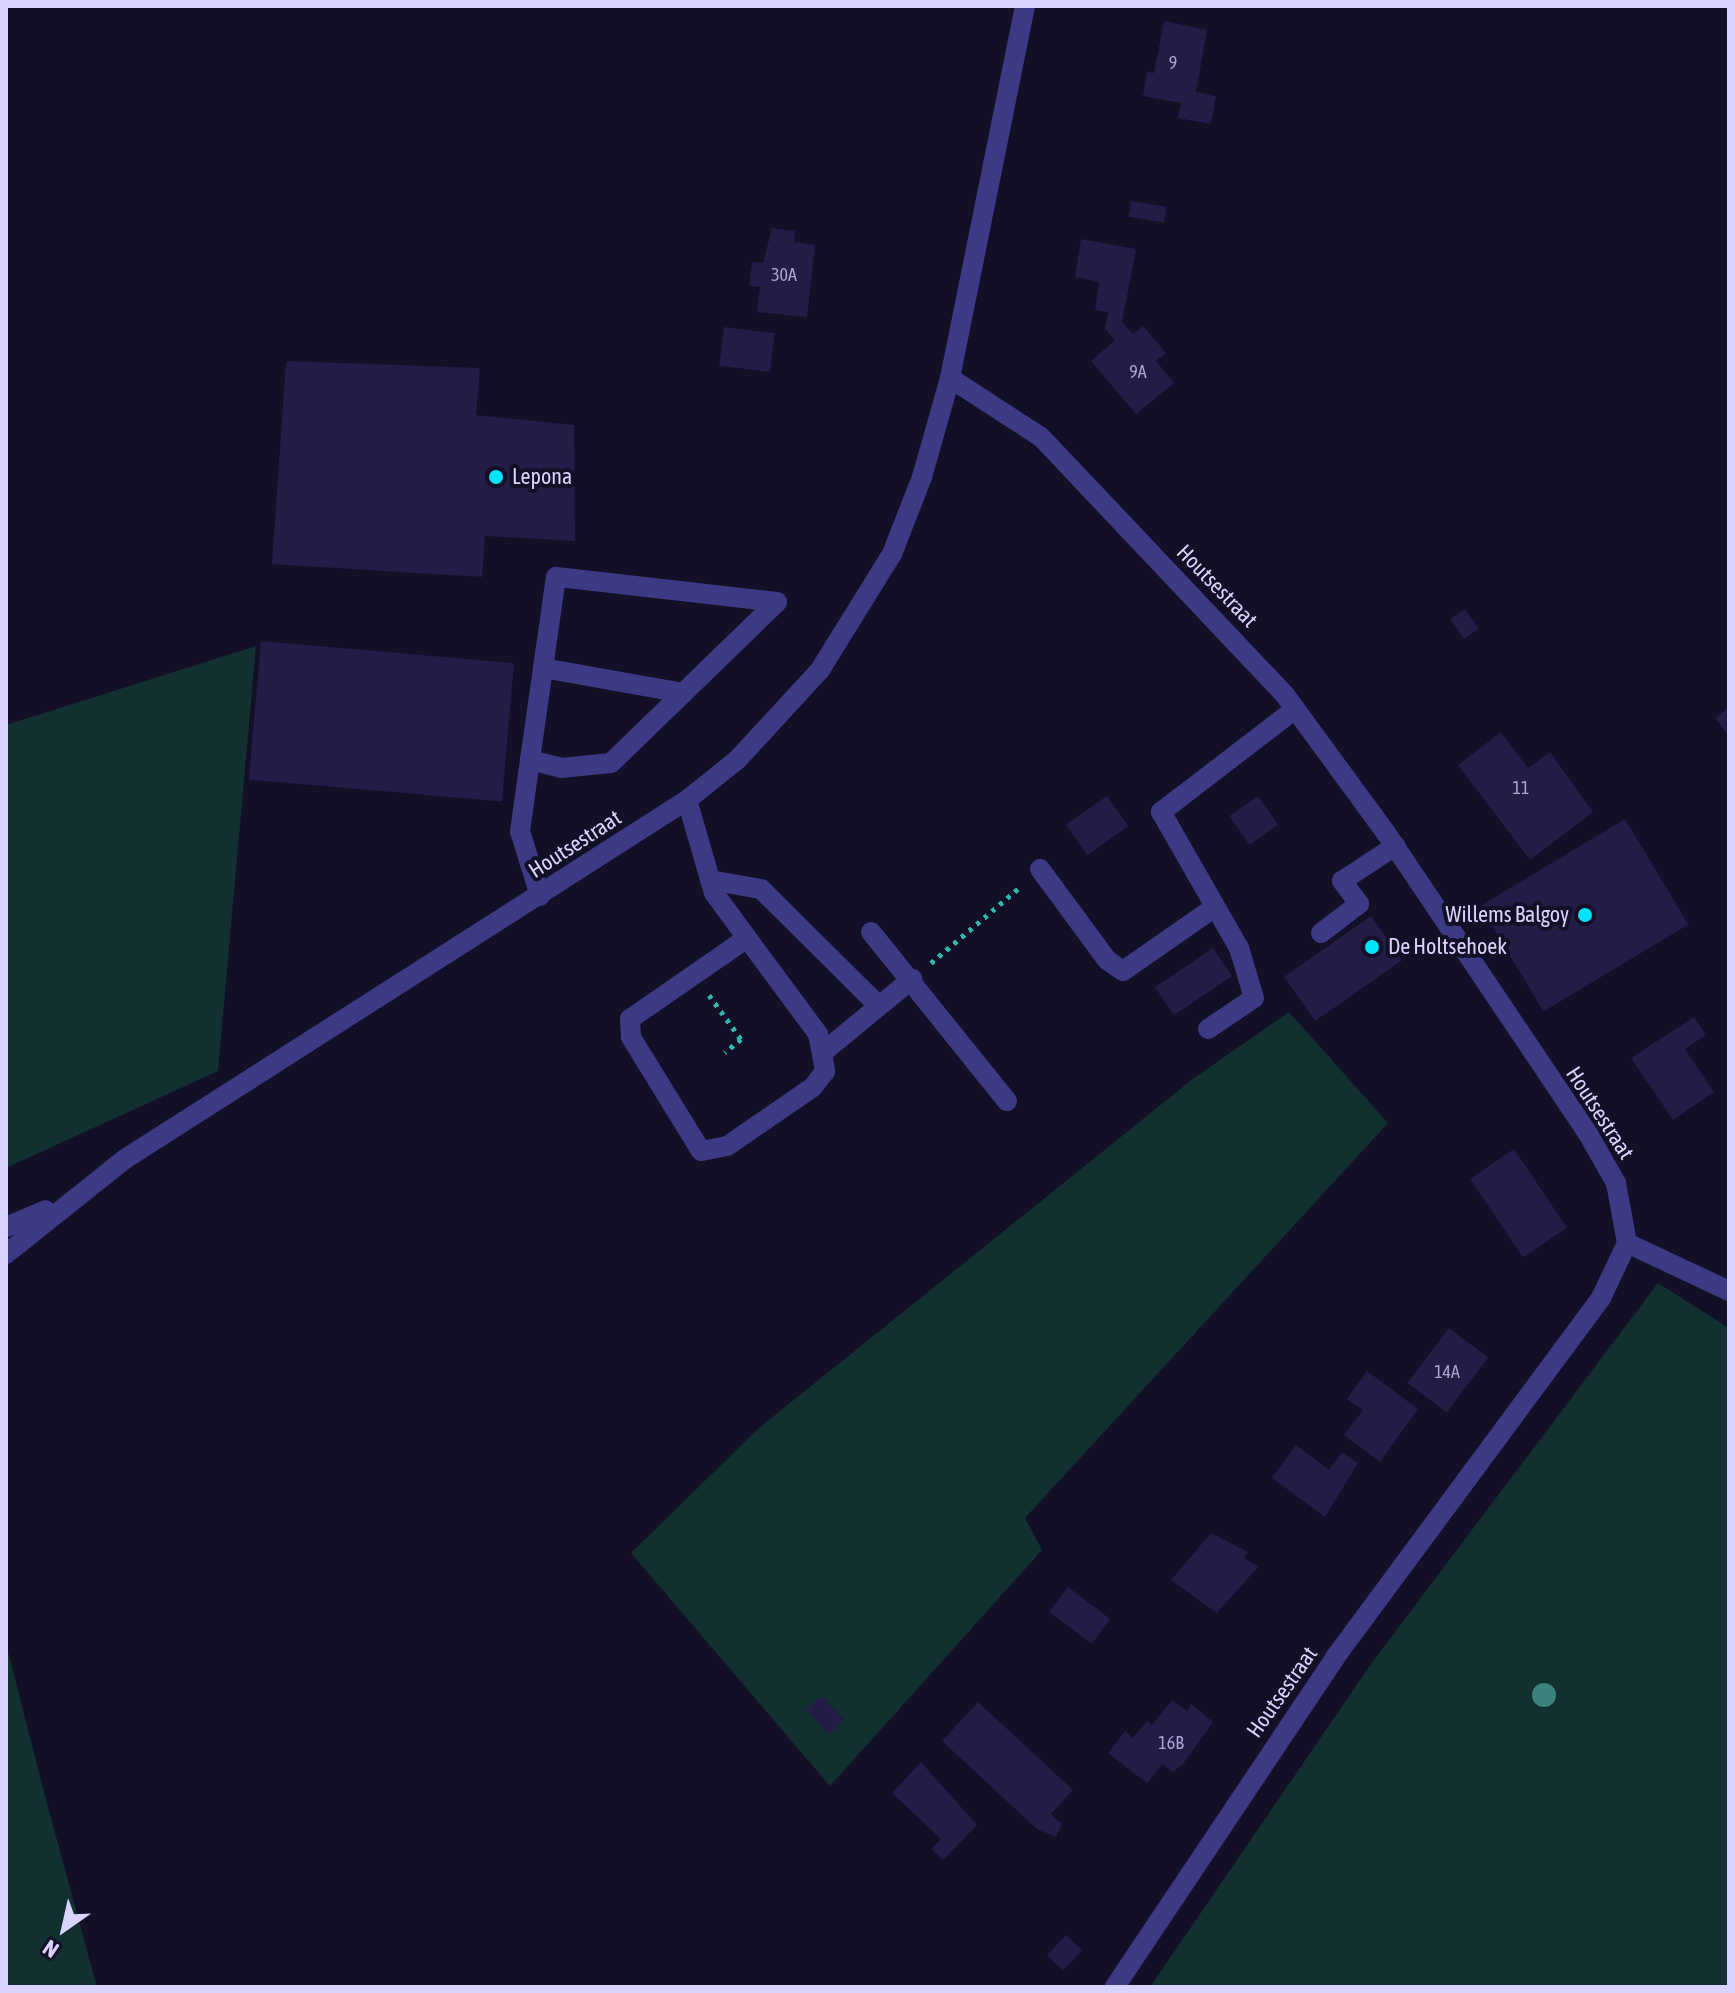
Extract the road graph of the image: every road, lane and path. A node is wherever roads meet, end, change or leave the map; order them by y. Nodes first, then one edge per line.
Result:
1 (1025, 6) edge
2 (950, 378) junction
3 (543, 668) junction
4 (684, 693) junction
5 (1295, 709) junction
6 (530, 760) junction
7 (687, 800) junction
8 (1395, 846) junction
9 (1040, 869) joint
10 (710, 880) junction
11 (540, 896) junction
12 (1215, 907) junction
13 (871, 932) dead end
14 (1321, 933) dead end
15 (747, 938) junction
16 (694, 975) junction
17 (912, 979) junction
18 (879, 1006) junction
19 (1208, 1029) dead end
20 (725, 1052) dead end
21 (822, 1053) junction
22 (1007, 1101) dead end
23 (61, 1204) junction
24 (6, 1227) edge
25 (1627, 1243) junction
26 (6, 1254) edge
27 (1729, 1291) edge
28 (1115, 1987) edge

1 - 2 street, Houtsestraat
2 - 5 street, Houtsestraat
2 - 7 street, Houtsestraat
3 - 4 street
3 - 4 street
3 - 6 street
4 - 6 street
5 - 8 street, Houtsestraat
5 - 12 street
6 - 11 street
7 - 10 street
7 - 11 street, Houtsestraat
8 - 14 street
8 - 25 street, Houtsestraat
9 - 12 street
9 - 17 path
10 - 15 street
10 - 18 street
11 - 23 street, Houtsestraat
12 - 19 street
13 - 17 street
15 - 16 street
15 - 21 street
16 - 20 path
16 - 21 street
17 - 18 street
17 - 22 street
18 - 21 street
23 - 24 street, Houtsestraat
23 - 26 street, Houtsestraat
25 - 27 street
25 - 28 street, Houtsestraat

